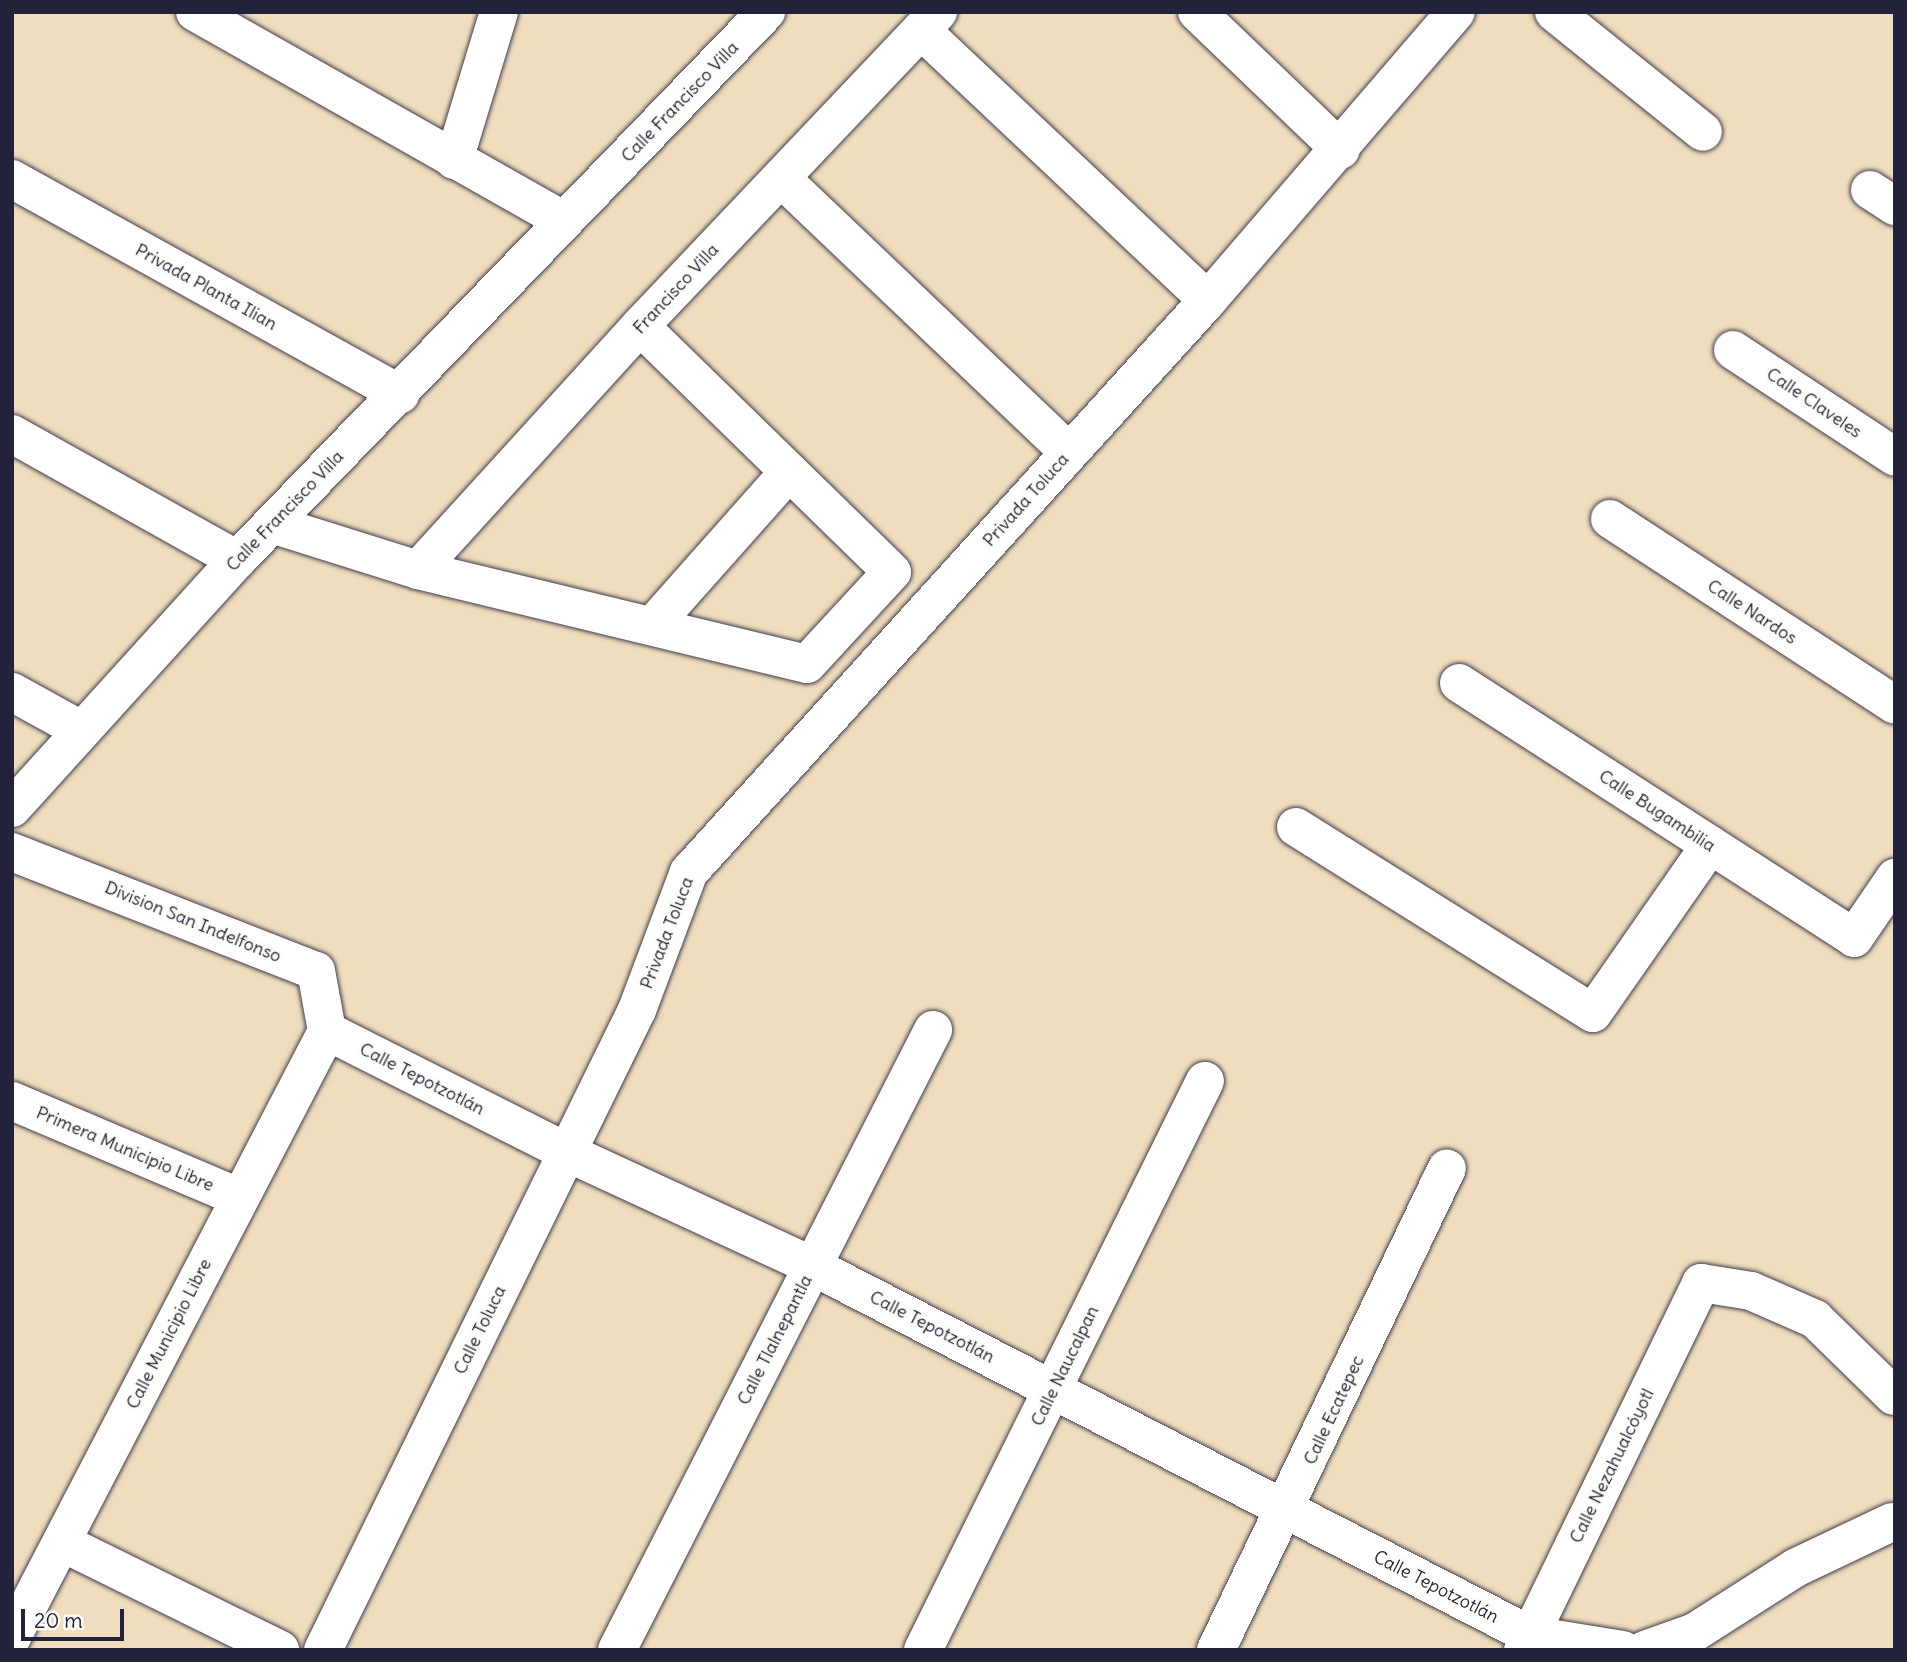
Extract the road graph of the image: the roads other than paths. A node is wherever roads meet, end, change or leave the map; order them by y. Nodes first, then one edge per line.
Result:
1 (195, 12) edge
2 (499, 12) edge
3 (766, 12) edge
4 (1197, 12) edge
5 (1456, 12) edge
6 (1554, 12) edge
7 (930, 21) edge
8 (1703, 132) dead end
9 (1341, 150) junction
10 (454, 160) junction
11 (781, 177) junction
12 (12, 180) edge
13 (565, 221) junction
14 (1209, 300) junction
15 (640, 326) junction
16 (1733, 350) dead end
17 (400, 394) junction
18 (12, 433) edge
19 (1069, 452) junction
20 (1895, 457) edge
21 (789, 472) junction
22 (1610, 519) dead end
23 (272, 524) junction
24 (236, 560) junction
25 (418, 569) junction
26 (653, 625) junction
27 (1460, 683) dead end
28 (12, 692) edge
29 (1895, 705) edge
30 (79, 729) junction
31 (12, 808) edge
32 (1296, 827) dead end
33 (1710, 845) junction
34 (12, 852) edge
35 (1895, 878) edge
36 (637, 1010) joint
37 (933, 1030) dead end
38 (327, 1031) junction
39 (1205, 1081) dead end
40 (12, 1101) edge
41 (568, 1153) junction
42 (1447, 1168) dead end
43 (238, 1197) junction
44 (812, 1266) junction
45 (1054, 1390) junction
46 (1894, 1396) edge
47 (1287, 1510) junction
48 (1892, 1522) dead end
49 (63, 1543) junction
50 (12, 1637) edge
51 (1526, 1643) edge
52 (280, 1650) edge
53 (323, 1650) edge
54 (617, 1650) edge
55 (923, 1650) edge
56 (1216, 1650) edge
57 (1623, 1650) edge
58 (1645, 1650) edge

1 - 10 street
2 - 10 street
3 - 13 street, Calle Francisco Villa
4 - 9 street
5 - 9 street, Privada Toluca
6 - 8 street
7 - 11 street, Francisco Villa
7 - 14 street
9 - 14 street, Privada Toluca
10 - 13 street
11 - 15 street, Francisco Villa
11 - 19 street
12 - 17 street, Privada Planta Ilian
13 - 17 street, Calle Francisco Villa
14 - 19 street, Privada Toluca
15 - 21 street
15 - 25 street, Francisco Villa
16 - 20 street, Calle Claveles
17 - 23 street, Calle Francisco Villa
18 - 24 street
19 - 36 street, Privada Toluca
21 - 26 street
21 - 26 street
22 - 29 street, Calle Nardos
23 - 24 street, Calle Francisco Villa
23 - 25 street
24 - 30 street, Calle Francisco Villa
25 - 26 street
27 - 33 street, Calle Bugambilia
28 - 30 street
30 - 31 street, Calle Francisco Villa
32 - 33 street
33 - 35 street, Calle Bugambilia
34 - 38 street, Division San Indelfonso
36 - 41 street, Calle Toluca
37 - 44 street, Calle Tlalnepantla
38 - 41 street, Calle Tepotzotlán
38 - 43 street, Calle Municipio Libre
39 - 45 street, Calle Naucalpan
40 - 43 street, Primera Municipio Libre
41 - 44 street, Calle Tepotzotlán
41 - 53 street, Calle Toluca
42 - 47 street, Calle Ecatepec
43 - 49 street, Calle Municipio Libre
44 - 45 street, Calle Tepotzotlán
44 - 54 street, Calle Tlalnepantla
45 - 47 street, Calle Tepotzotlán
45 - 55 street, Calle Naucalpan
46 - 51 street, Calle Nezahualcóyotl
47 - 51 street, Calle Tepotzotlán
47 - 56 street, Calle Ecatepec
48 - 58 street
49 - 50 street, Calle Municipio Libre
49 - 52 street
51 - 57 street, Calle Tepotzotlán

